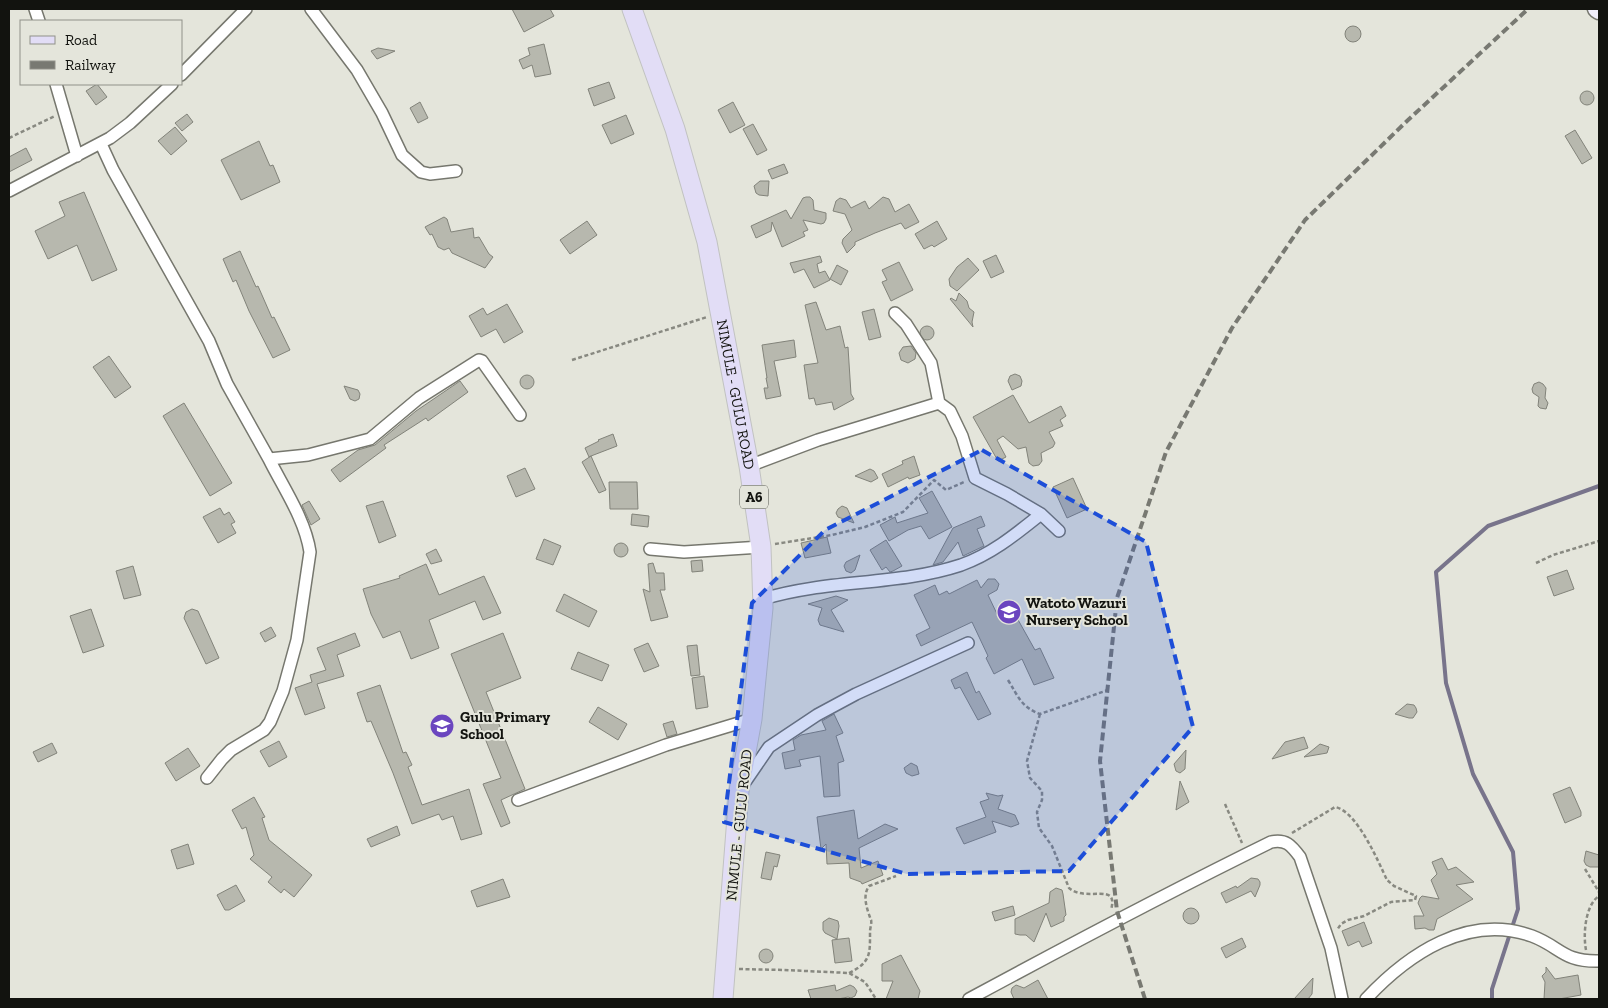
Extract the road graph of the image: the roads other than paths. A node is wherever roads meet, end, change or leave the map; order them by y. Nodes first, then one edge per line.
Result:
1 (246, 9) edge
2 (311, 9) edge
3 (632, 9) edge
4 (1596, 9) edge
5 (1599, 11) edge
6 (182, 74) edge
7 (56, 85) edge
8 (171, 85) edge
9 (100, 144) junction
10 (77, 156) junction
11 (456, 171) dead end
12 (9, 191) edge
13 (895, 312) dead end
14 (939, 403) junction
15 (520, 415) dead end
16 (270, 459) junction
17 (749, 466) junction
18 (1041, 514) junction
19 (1059, 532) dead end
20 (761, 547) junction
21 (650, 549) dead end
22 (763, 599) junction
23 (968, 643) dead end
24 (752, 719) junction
25 (207, 778) dead end
26 (740, 791) junction
27 (518, 800) dead end
28 (1594, 962) edge
29 (723, 999) edge
30 (969, 999) edge
31 (1342, 999) edge
32 (1366, 999) edge

1 - 6 street
2 - 11 street
3 - 17 main road, NIMULE - GULU ROAD / A6
4 - 5 main road
7 - 10 street
8 - 9 street
9 - 10 street
9 - 16 street
10 - 12 street
13 - 14 street
14 - 17 street
14 - 18 street
15 - 16 street
16 - 25 street
17 - 20 main road, NIMULE - GULU ROAD / A6
18 - 19 street
18 - 22 street
20 - 21 street
20 - 22 main road, NIMULE - GULU ROAD / A6
22 - 24 main road, NIMULE - GULU ROAD / A6
23 - 26 street
24 - 26 main road, NIMULE - GULU ROAD / A6
24 - 27 street
26 - 29 main road, NIMULE - GULU ROAD / A6
28 - 32 street
30 - 31 street

